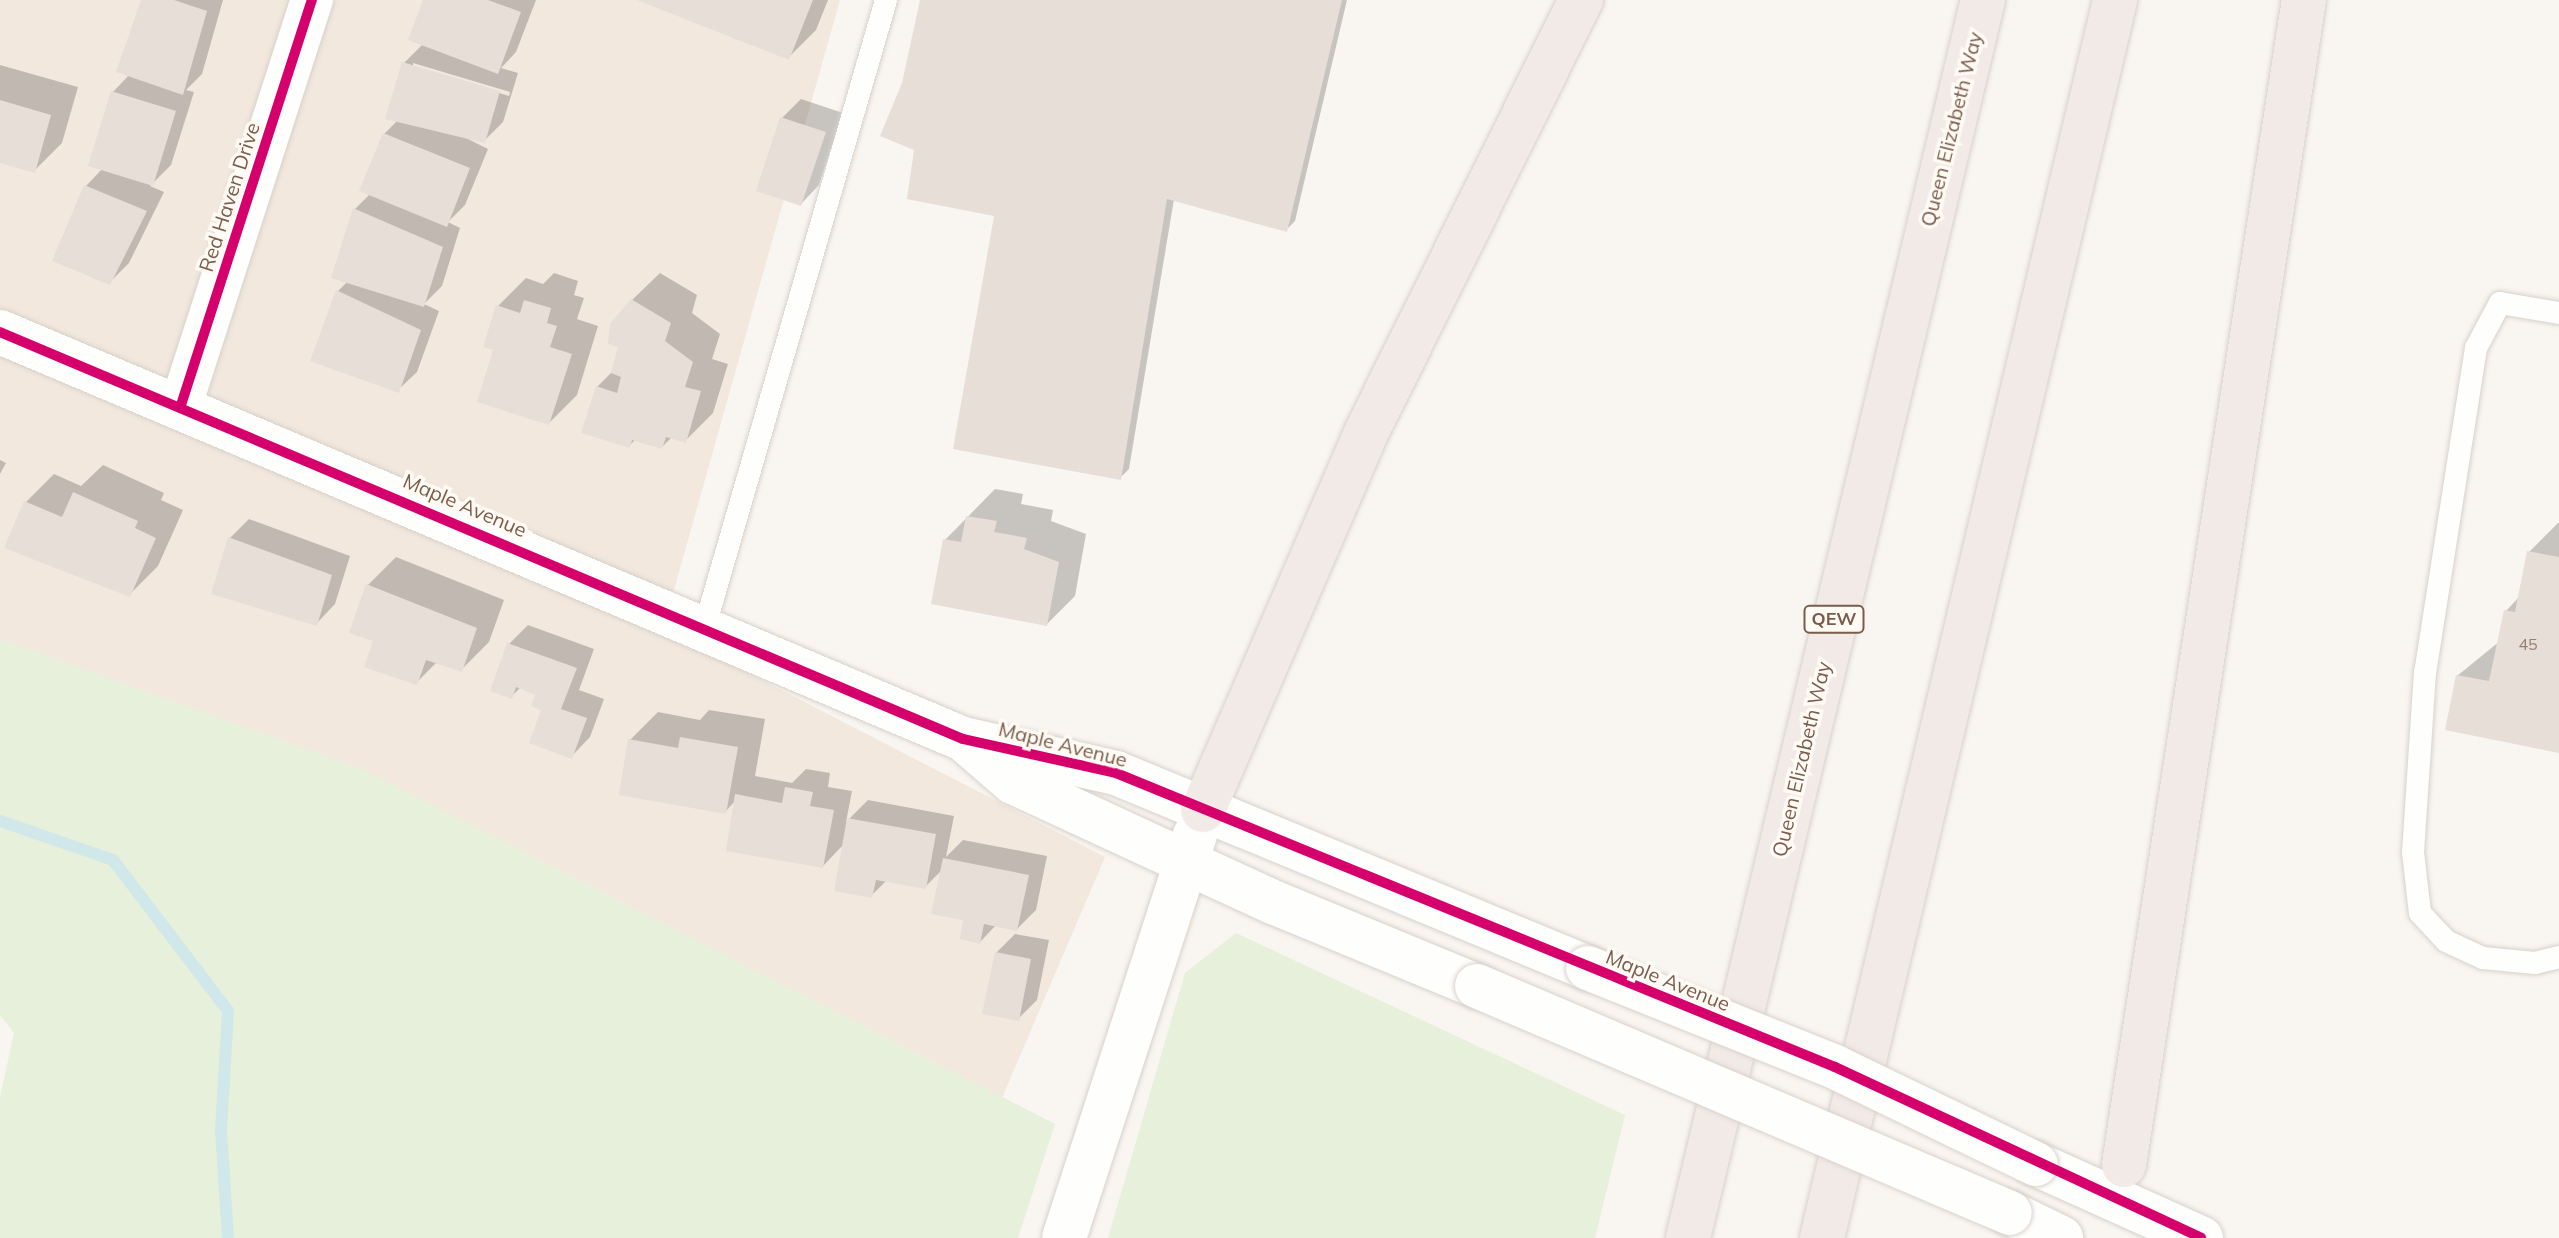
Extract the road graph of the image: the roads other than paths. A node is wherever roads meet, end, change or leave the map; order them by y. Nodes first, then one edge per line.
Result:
1 (312, 0) edge
2 (886, 0) edge
3 (1581, 0) edge
4 (1983, 0) edge
5 (2115, 0) edge
6 (2304, 0) edge
7 (2559, 313) edge
8 (0, 332) edge
9 (181, 405) junction
10 (705, 626) junction
11 (963, 739) junction
12 (1203, 810) junction
13 (1186, 864) junction
14 (2559, 957) edge
15 (2118, 1202) edge
16 (1064, 1238) edge
17 (1688, 1238) edge
18 (1822, 1238) edge
19 (2061, 1238) edge
20 (2201, 1238) edge

1 - 9 street, Red Haven Drive
2 - 10 lane
3 - 12 highway
4 - 17 highway, Queen Elizabeth Way / QEW
5 - 18 highway
6 - 15 highway
7 - 14 lane
8 - 9 street, Maple Avenue
9 - 10 street, Maple Avenue
10 - 11 street, Maple Avenue
11 - 12 street, Maple Avenue
11 - 13 street, Maple Avenue
12 - 13 street
12 - 15 street, Maple Avenue, bridge
13 - 16 street
13 - 19 street, Maple Avenue, bridge
15 - 20 street, Maple Avenue

